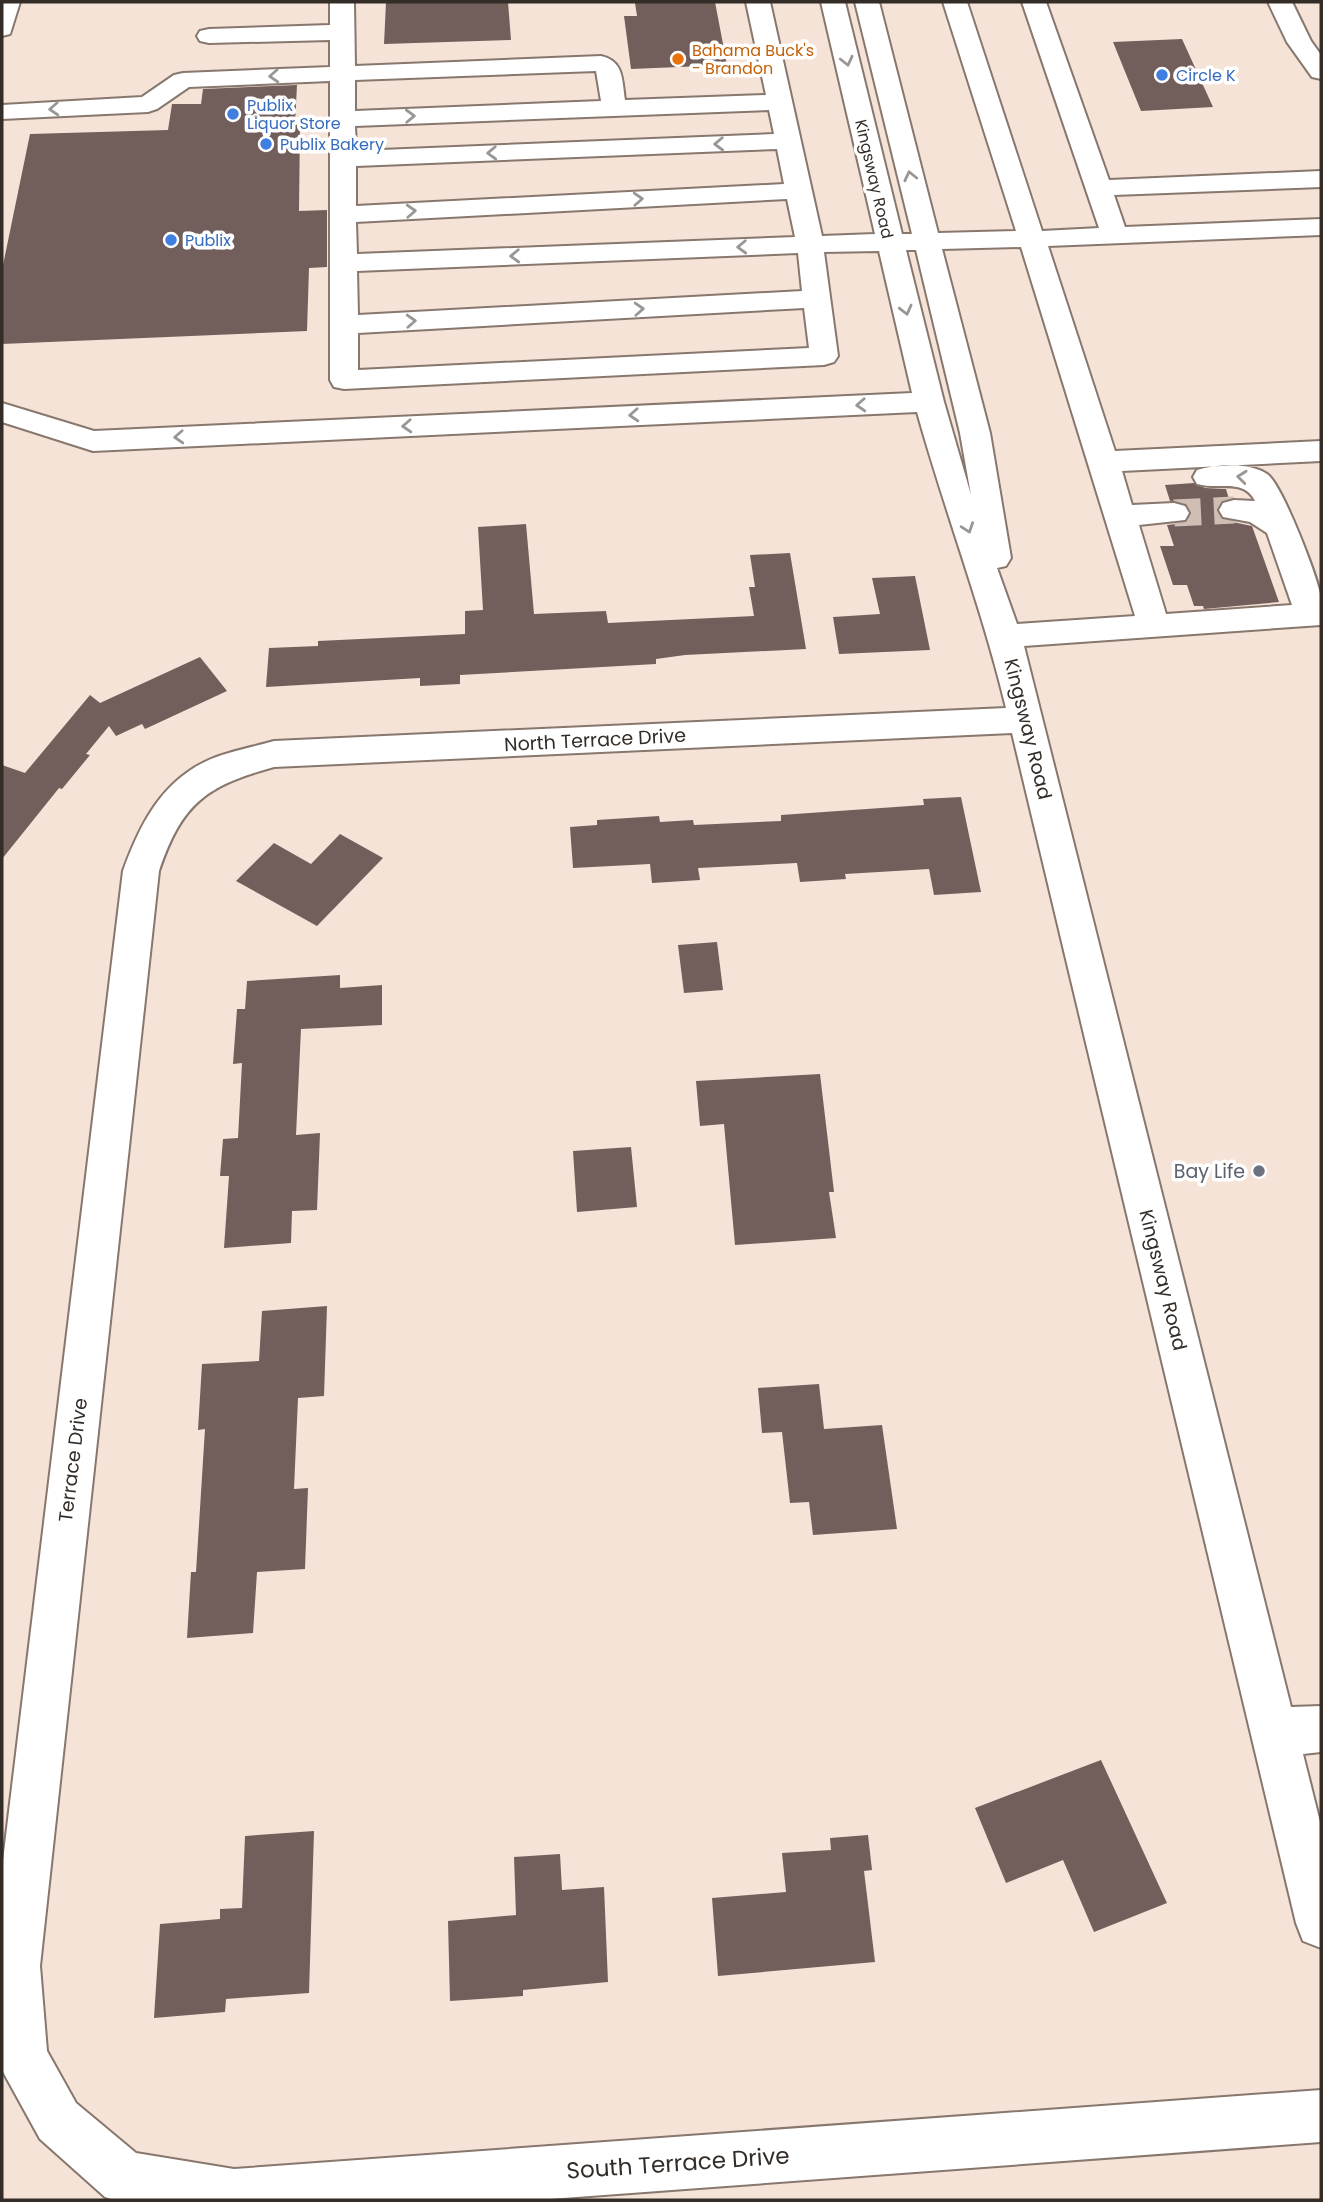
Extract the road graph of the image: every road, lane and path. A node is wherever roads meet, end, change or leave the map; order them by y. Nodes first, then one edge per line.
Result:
1 (8, 2) edge
2 (342, 2) edge
3 (758, 2) edge
4 (833, 2) edge
5 (867, 2) edge
6 (955, 2) edge
7 (1034, 2) edge
8 (1280, 2) edge
9 (2, 29) edge
10 (342, 32) junction
11 (209, 36) dead end
12 (1321, 72) edge
13 (342, 73) junction
14 (779, 102) junction
15 (614, 107) junction
16 (2, 112) edge
17 (342, 119) junction
18 (788, 141) junction
19 (342, 159) junction
20 (1321, 179) edge
21 (1098, 188) junction
22 (798, 191) junction
23 (342, 215) junction
24 (1321, 228) edge
25 (1115, 236) junction
26 (1034, 239) junction
27 (925, 242) junction
28 (890, 243) junction
29 (810, 244) junction
30 (343, 263) junction
31 (817, 299) junction
32 (343, 325) junction
33 (929, 402) junction
34 (2, 412) edge
35 (1321, 451) edge
36 (1107, 472) junction
37 (1234, 510) tunnel mouth
38 (1174, 513) tunnel mouth
39 (1122, 516) junction
40 (1280, 527) junction
41 (1316, 615) edge
42 (1154, 626) junction
43 (1005, 636) junction
44 (1025, 720) junction
45 (177, 799) joint
46 (1321, 1729) edge
47 (1275, 1732) junction
48 (1321, 1923) edge
49 (1321, 2116) edge
50 (58, 2121) joint

1 - 9 street
2 - 10 street
3 - 14 street
4 -> 28 street, Kingsway Road
27 -> 5 street, Kingsway Road
6 - 26 street
7 - 21 street
8 - 12 street
10 - 11 street
10 - 13 street
13 - 15 street
13 -> 16 street
13 - 17 street
14 - 15 street
14 - 18 street
17 -> 15 street
17 - 19 street
18 -> 19 street
18 - 22 street
19 - 23 street
20 - 21 street
21 - 25 street
23 -> 22 street
22 - 29 street
23 - 30 street
24 - 25 street
25 - 26 street
26 - 27 street
26 - 36 street
27 - 28 street
27 - 43 street, Kingsway Road
28 - 29 street
28 -> 33 street, Kingsway Road
29 -> 30 street
29 - 31 street
30 - 32 street
32 -> 31 street
31 - 32 street
33 -> 34 street
33 -> 43 street, Kingsway Road
35 - 36 street
36 - 39 street
40 -> 36 street
37 - 40 street
38 - 39 street
39 - 42 street
40 - 41 street
41 - 42 street
42 - 43 street
43 - 44 street, Kingsway Road
44 - 45 street, North Terrace Drive
44 - 47 street, Kingsway Road
45 - 50 street, Terrace Drive
46 - 47 street
47 - 48 street, Kingsway Road
49 - 50 street, South Terrace Drive

